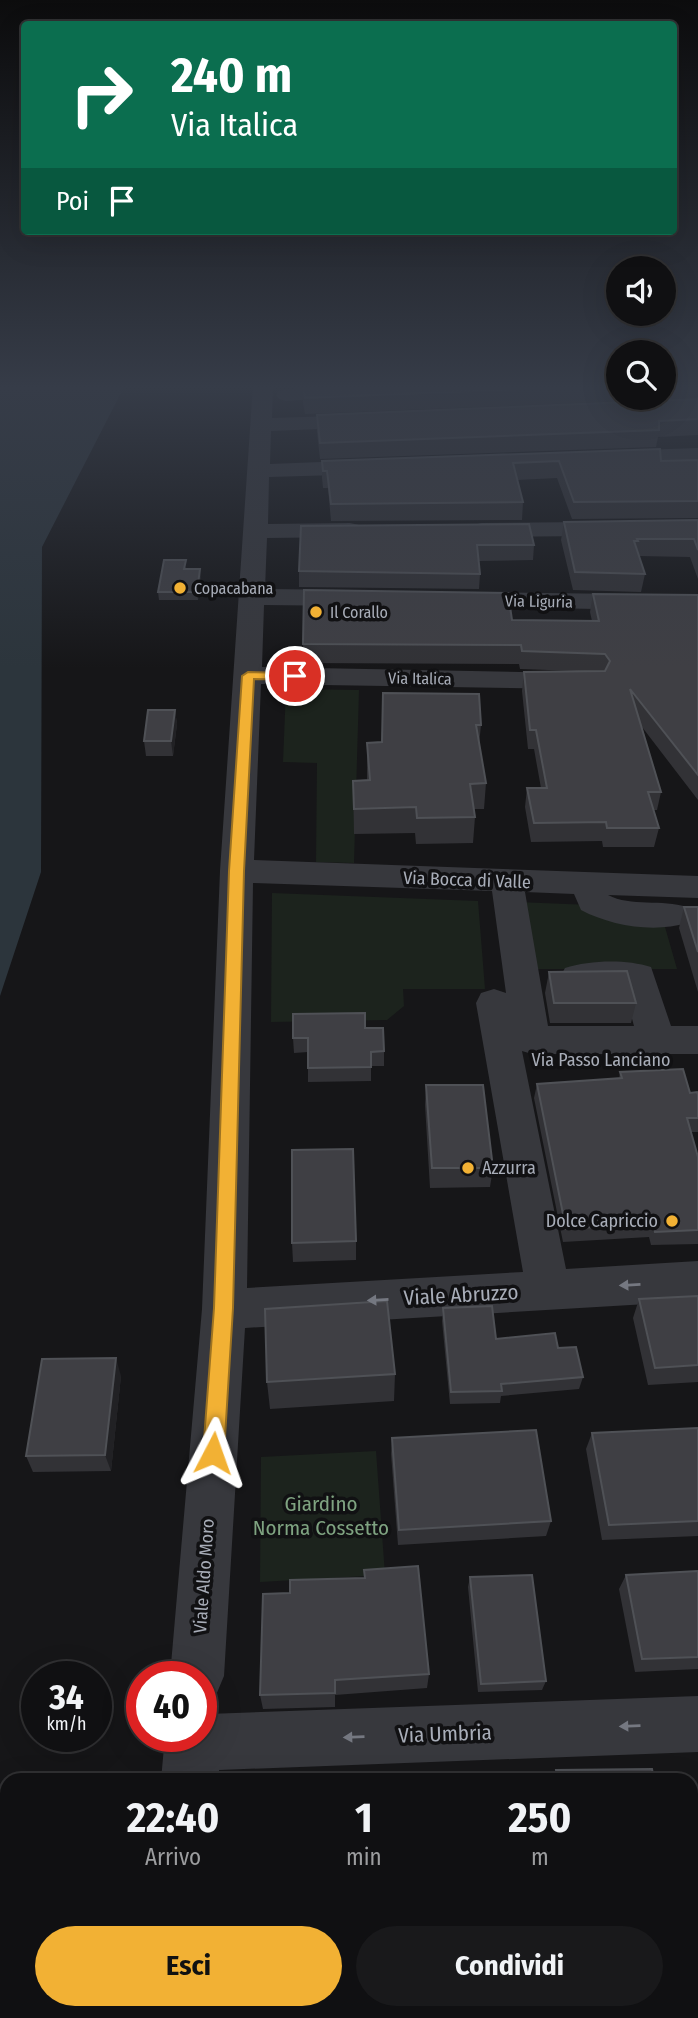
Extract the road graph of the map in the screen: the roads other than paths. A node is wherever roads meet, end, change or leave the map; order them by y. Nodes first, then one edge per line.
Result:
1 (258, 479) edge
2 (698, 528) edge
3 (370, 530) edge
4 (466, 530) edge
5 (255, 531) junction
6 (253, 597) junction
7 (383, 599) edge
8 (437, 600) edge
9 (698, 603) edge
10 (248, 676) junction
11 (591, 681) edge
12 (236, 871) junction
13 (507, 882) junction
14 (589, 885) junction
15 (698, 887) edge
16 (675, 915) dead end
17 (508, 990) junction
18 (654, 1031) dead end
19 (698, 1040) edge
20 (698, 1060) edge
21 (505, 1061) junction
22 (698, 1281) edge
23 (548, 1290) junction
24 (224, 1308) junction
25 (198, 1661) edge
26 (698, 1724) edge
27 (192, 1753) edge

1 - 5 street, Viale Aldo Moro
2 - 4 street
3 - 5 street
5 - 6 street, Viale Aldo Moro
6 - 7 street
6 - 10 street, Viale Aldo Moro
8 - 9 street, Via Liguria
10 - 11 street, Via Italica
10 - 12 street, Viale Aldo Moro
12 - 13 street, Via Bocca di Valle
12 - 24 street, Viale Aldo Moro
13 - 14 street, Via Bocca di Valle
13 - 17 street
14 - 15 street, Via Bocca di Valle
14 - 16 street
17 - 18 street
17 - 19 street
17 - 21 street, Via Passo Lanciano
20 - 21 street, Via Passo Lanciano
21 - 23 street, Via Passo Lanciano
22 -> 23 street, Viale Abruzzo
23 -> 24 street, Viale Abruzzo
24 - 25 street, Viale Aldo Moro
26 -> 27 street, Via Umbria

